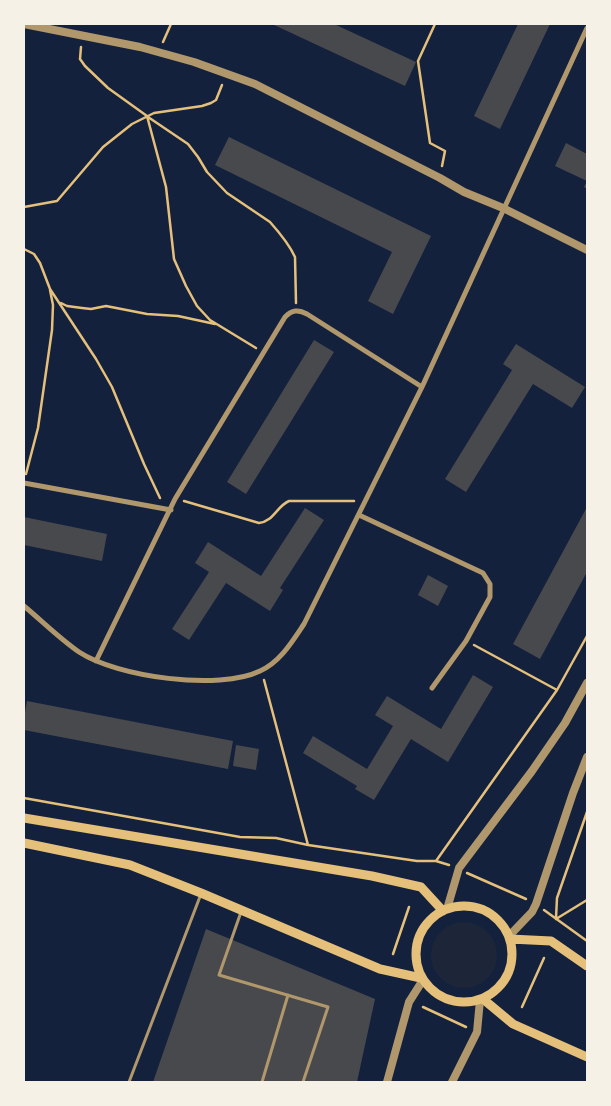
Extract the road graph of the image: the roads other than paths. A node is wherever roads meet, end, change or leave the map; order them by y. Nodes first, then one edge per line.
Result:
1 (24, 24) edge
2 (587, 28) edge
3 (503, 208) junction
4 (587, 250) edge
5 (422, 387) junction
6 (24, 483) edge
7 (168, 509) junction
8 (359, 515) junction
9 (24, 606) edge
10 (96, 661) junction
11 (587, 683) edge
12 (432, 688) dead end
13 (587, 757) edge
14 (24, 818) edge
15 (24, 843) edge
16 (202, 893) junction
17 (242, 910) junction
18 (445, 910) junction
19 (509, 937) junction
20 (587, 966) edge
21 (422, 979) junction
22 (288, 995) junction
23 (481, 1000) junction
24 (587, 1057) edge
25 (129, 1082) edge
26 (262, 1082) edge
27 (304, 1082) edge
28 (387, 1082) edge
29 (452, 1082) edge

1 - 3 street
2 - 3 street
3 - 4 street
3 - 5 street
5 - 7 street
5 - 8 street
6 - 7 street
7 - 10 street
8 - 10 street
8 - 12 street
9 - 10 street
11 - 18 street
13 - 19 street
14 - 18 main road
15 - 16 main road
16 - 17 main road
16 - 25 lane
17 - 21 main road
17 - 22 lane
18 - 19 main road
18 - 21 main road
19 - 20 main road
19 - 23 main road
21 - 23 main road
21 - 28 street
22 - 26 lane
22 - 27 lane
23 - 24 main road
23 - 29 street

